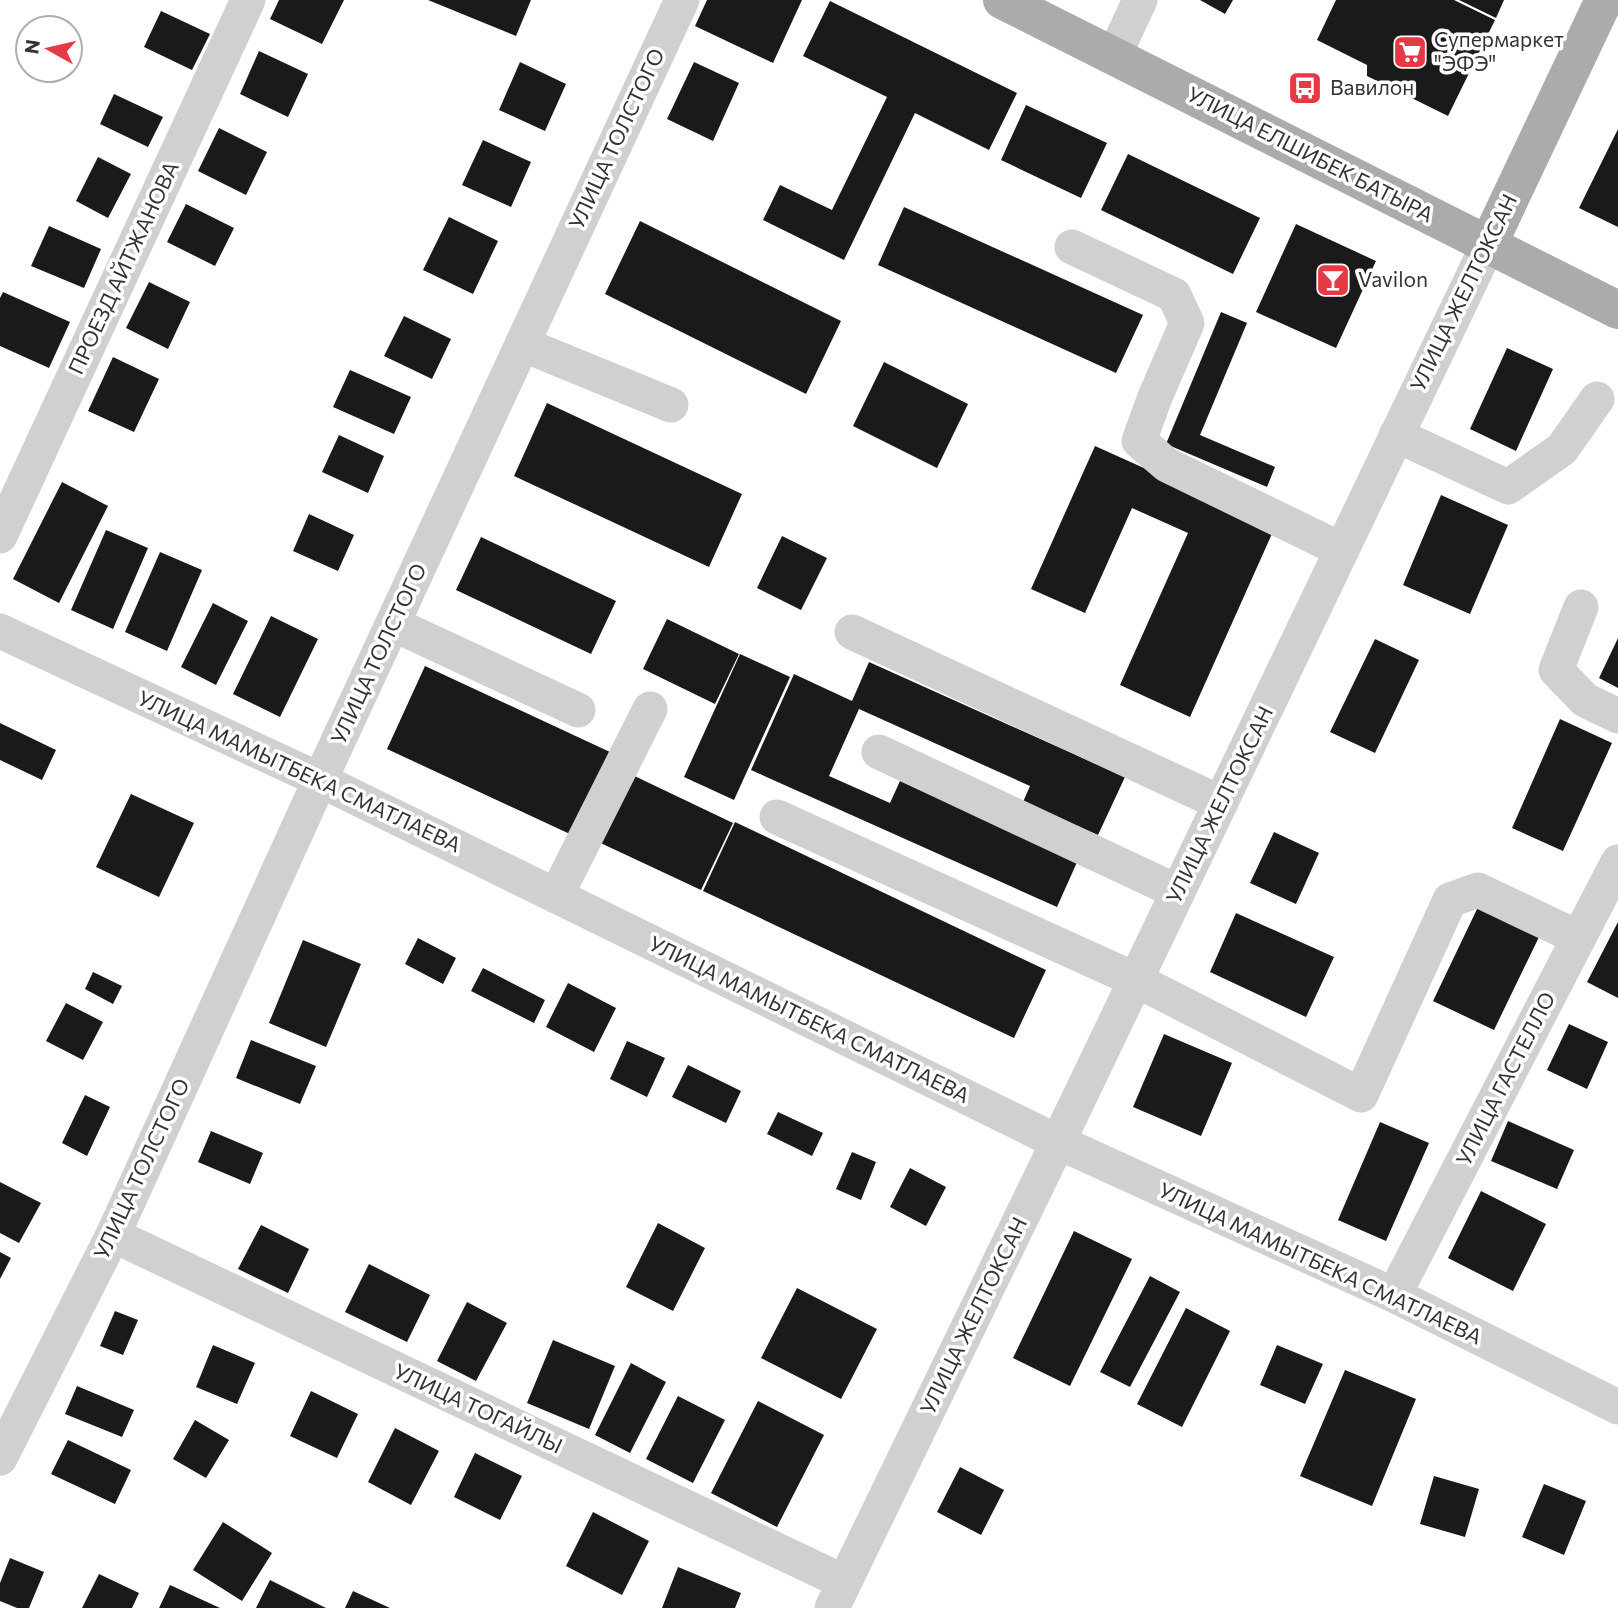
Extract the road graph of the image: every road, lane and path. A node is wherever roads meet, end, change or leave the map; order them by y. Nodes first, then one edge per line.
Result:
1 (248, 0) edge
2 (682, 0) edge
3 (1002, 0) edge
4 (1140, 0) edge
5 (1604, 0) edge
6 (1114, 56) junction
7 (1488, 245) junction
8 (1072, 247) dead end
9 (1618, 310) edge
10 (522, 344) junction
11 (1597, 399) dead end
12 (671, 405) dead end
13 (1396, 435) junction
14 (0, 536) edge
15 (1342, 550) junction
16 (1581, 607) dead end
17 (393, 624) junction
18 (0, 631) edge
19 (852, 632) dead end
20 (650, 709) dead end
21 (578, 710) dead end
22 (1618, 716) edge
23 (879, 752) dead end
24 (320, 780) junction
25 (1221, 803) junction
26 (777, 817) dead end
27 (1618, 862) edge
28 (1178, 892) junction
29 (555, 896) junction
30 (1579, 938) junction
31 (1136, 979) junction
32 (1058, 1142) junction
33 (113, 1235) junction
34 (1394, 1296) junction
35 (1618, 1407) edge
36 (0, 1458) edge
37 (838, 1595) edge

1 - 14 street, ПРОЕЗД АЙТЖАНОВА
2 - 10 street, УЛИЦА ТОЛСТОГО
3 - 6 main road, УЛИЦА ЕЛШИБЕК БАТЫРА
4 - 6 street
5 - 7 main road, УЛИЦА ЖЕЛТОКСАН
6 - 7 main road, УЛИЦА ЕЛШИБЕК БАТЫРА
7 - 9 main road, УЛИЦА ЕЛШИБЕК БАТЫРА
7 - 13 street, УЛИЦА ЖЕЛТОКСАН
8 - 15 street
10 - 12 street
10 - 17 street, УЛИЦА ТОЛСТОГО
11 - 13 street
13 - 15 street, УЛИЦА ЖЕЛТОКСАН
15 - 25 street, УЛИЦА ЖЕЛТОКСАН
16 - 22 street
17 - 21 street
17 - 24 street, УЛИЦА ТОЛСТОГО
18 - 24 street, УЛИЦА МАМЫТБЕКА СМАТЛАЕВА
19 - 25 street
20 - 29 street
23 - 28 street
24 - 29 street, УЛИЦА МАМЫТБЕКА СМАТЛАЕВА
24 - 33 street, УЛИЦА ТОЛСТОГО
25 - 28 street, УЛИЦА ЖЕЛТОКСАН
26 - 31 street
27 - 30 street, УЛИЦА ГАСТЕЛЛО
28 - 31 street, УЛИЦА ЖЕЛТОКСАН
29 - 32 street, УЛИЦА МАМЫТБЕКА СМАТЛАЕВА
30 - 31 street
30 - 34 street, УЛИЦА ГАСТЕЛЛО
31 - 32 street, УЛИЦА ЖЕЛТОКСАН
32 - 34 street, УЛИЦА МАМЫТБЕКА СМАТЛАЕВА
32 - 37 street, УЛИЦА ЖЕЛТОКСАН
33 - 36 street, УЛИЦА ТОЛСТОГО
33 - 37 street, УЛИЦА ТОГАЙЛЫ
34 - 35 street, УЛИЦА МАМЫТБЕКА СМАТЛАЕВА

